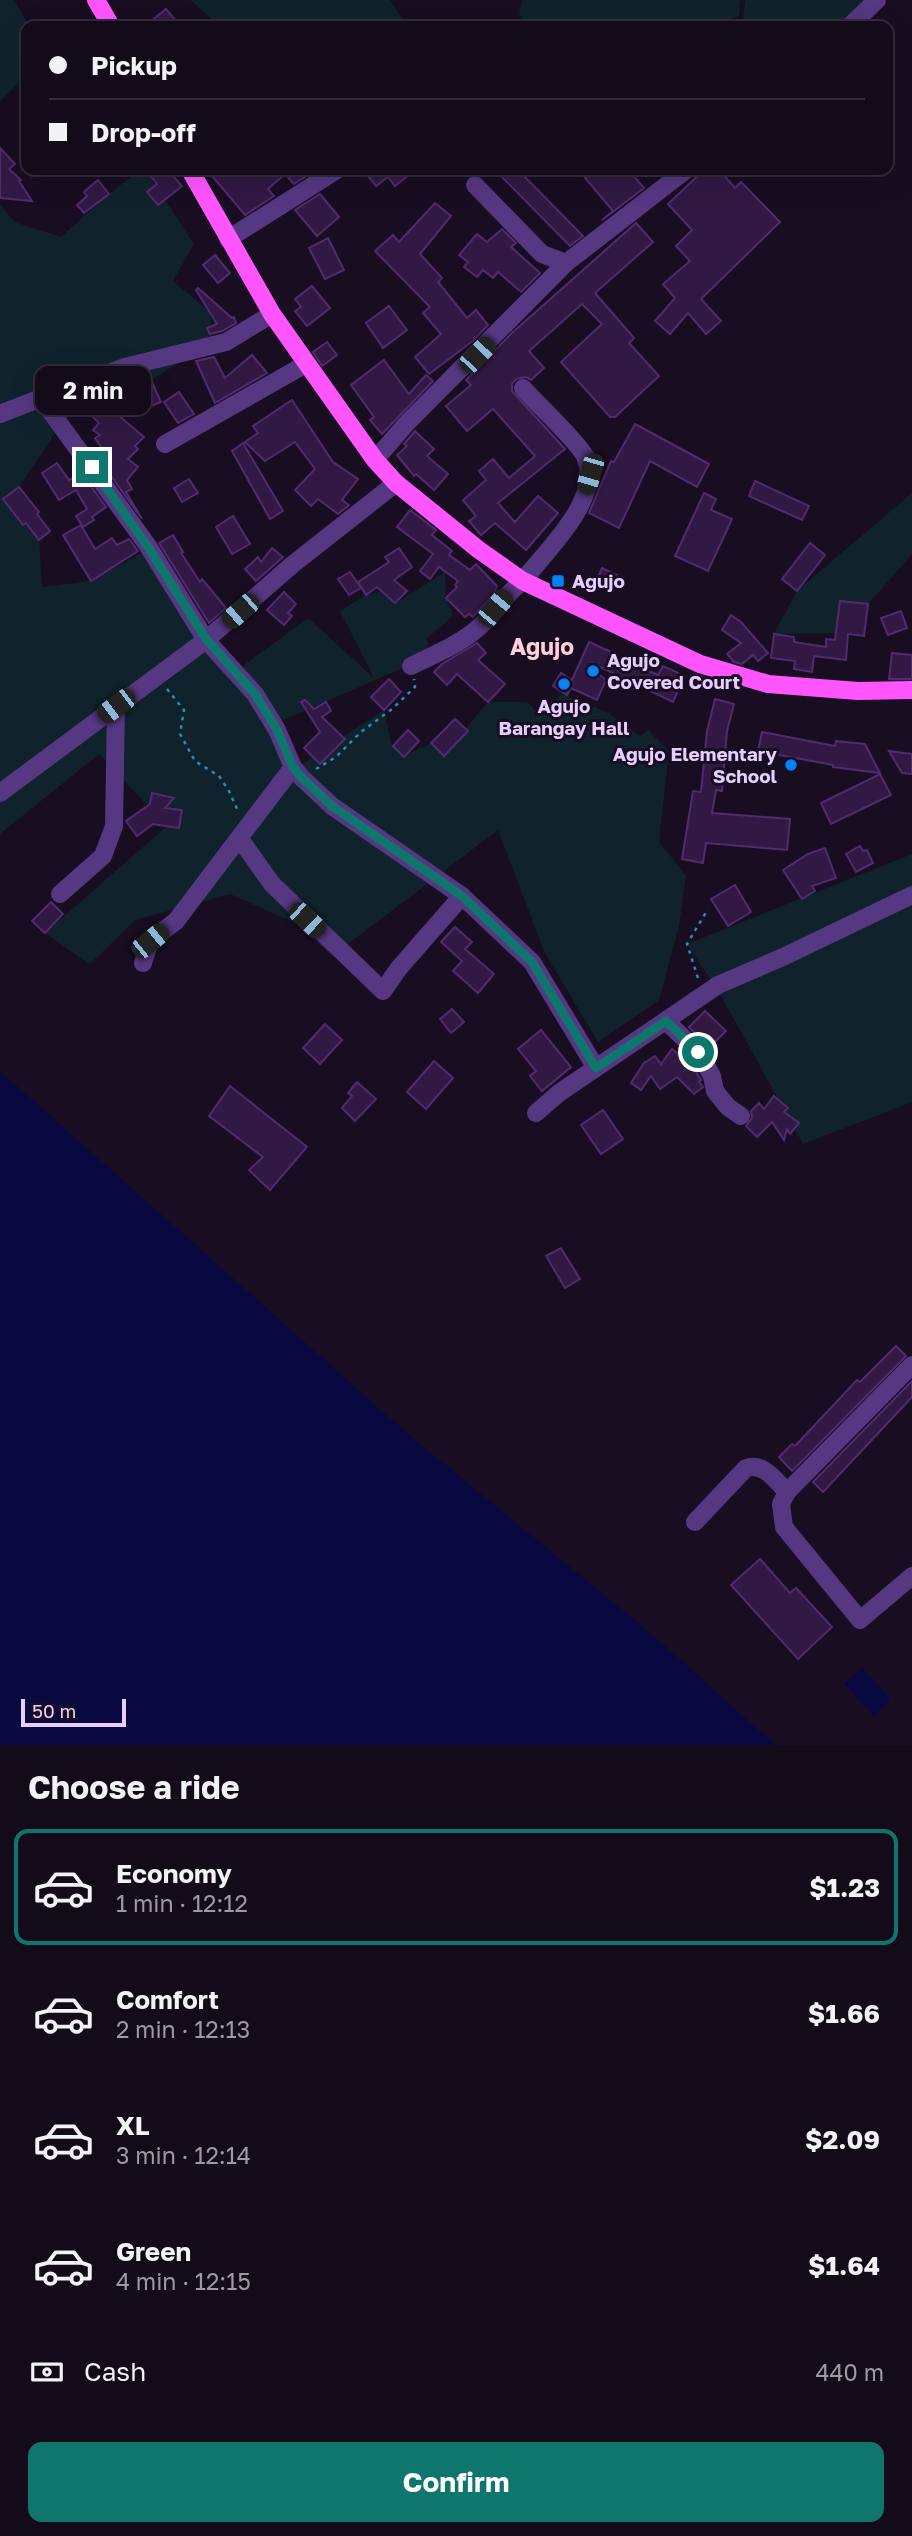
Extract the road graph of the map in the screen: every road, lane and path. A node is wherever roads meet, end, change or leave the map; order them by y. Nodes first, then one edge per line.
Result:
1 (96, 0) edge
2 (877, 0) edge
3 (108, 21) edge
4 (855, 21) edge
5 (193, 175) edge
6 (329, 175) edge
7 (675, 175) edge
8 (475, 185) dead end
9 (228, 239) junction
10 (566, 263) junction
11 (272, 314) junction
12 (306, 364) junction
13 (523, 388) dead end
14 (41, 398) junction
15 (0, 414) edge
16 (165, 444) dead end
17 (375, 460) junction
18 (397, 483) junction
19 (523, 581) junction
20 (206, 639) junction
21 (411, 666) joint
22 (157, 678) junction
23 (912, 690) edge
24 (116, 706) junction
25 (297, 772) junction
26 (0, 793) edge
27 (243, 834) junction
28 (60, 894) dead end
29 (912, 895) edge
30 (462, 896) junction
31 (708, 909) dead end
32 (143, 962) dead end
33 (688, 1004) junction
34 (666, 1021) junction
35 (596, 1068) junction
36 (536, 1113) dead end
37 (741, 1116) dead end
38 (912, 1365) edge
39 (787, 1492) junction
40 (695, 1522) dead end
41 (912, 1576) edge

1 - 3 main road
2 - 4 street
5 - 9 main road
6 - 9 street
7 - 10 street
8 - 10 street
9 - 11 main road
10 - 17 street
11 - 12 main road
11 - 14 street
12 - 16 street
12 - 17 main road
13 - 19 street
14 - 15 street
14 - 20 street
17 - 18 main road
18 - 19 main road
18 - 20 street
19 - 21 street
19 - 23 main road
20 - 22 street
20 - 25 street
21 - 25 path
22 - 24 street
22 - 27 path
24 - 26 street
24 - 28 street
25 - 27 street
25 - 30 street
27 - 30 street
27 - 32 street
29 - 33 street
30 - 35 street
31 - 33 path
33 - 34 street
34 - 35 street
34 - 37 street
35 - 36 street
38 - 39 street
39 - 40 street
39 - 41 street

